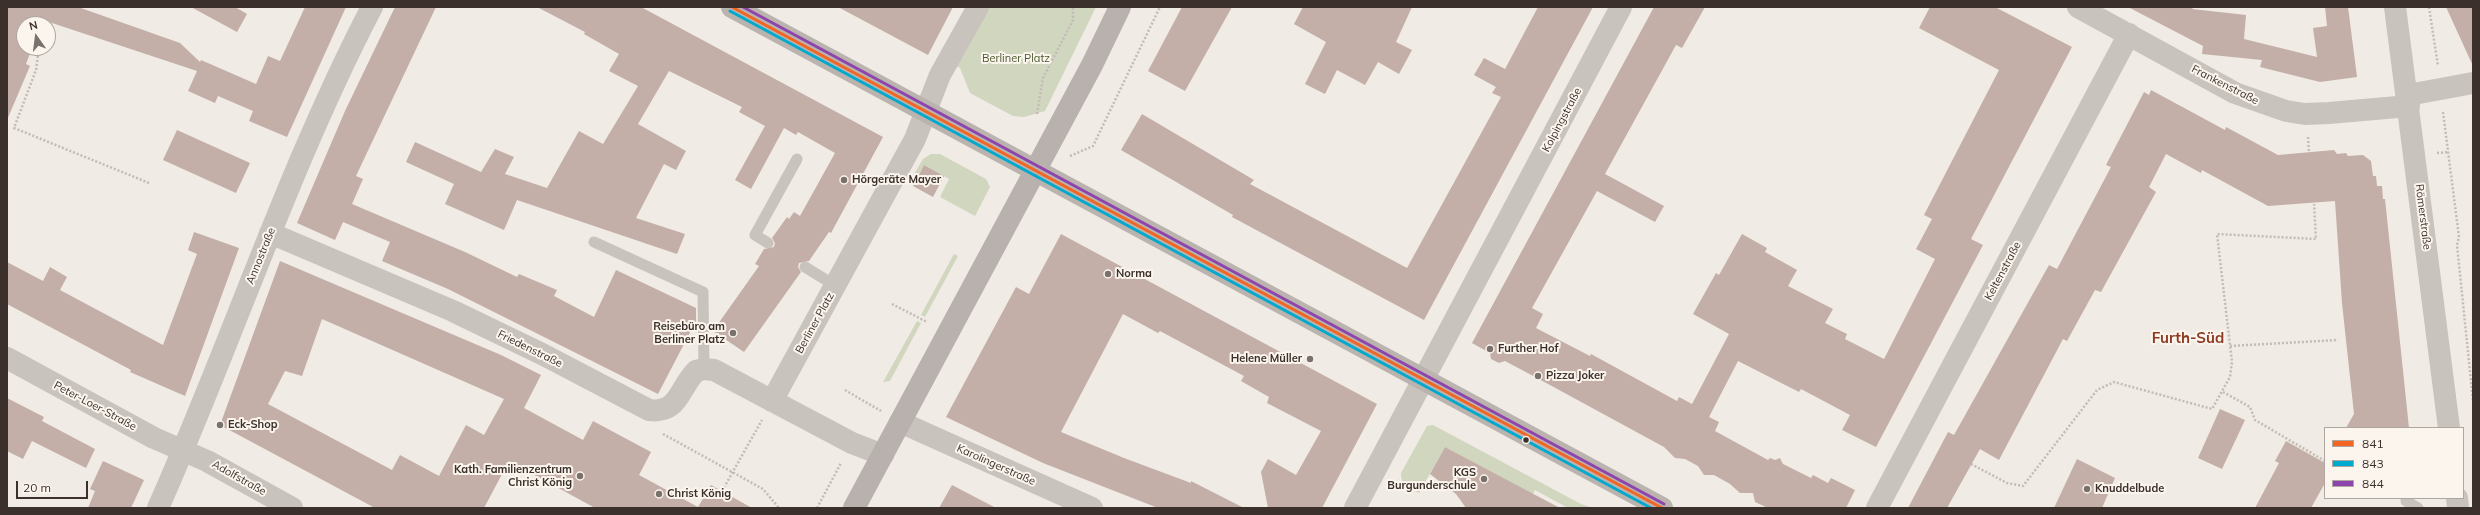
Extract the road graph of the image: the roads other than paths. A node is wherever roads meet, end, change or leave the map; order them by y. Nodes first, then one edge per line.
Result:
1 (372, 7) edge
2 (732, 7) edge
3 (978, 7) edge
4 (1120, 7) edge
5 (1621, 7) edge
6 (2078, 7) edge
7 (2395, 7) edge
8 (2129, 34) junction
9 (2473, 83) edge
10 (2408, 100) junction
11 (926, 111) junction
12 (797, 159) dead end
13 (1036, 170) junction
14 (270, 233) junction
15 (594, 242) dead end
16 (768, 243) dead end
17 (805, 267) dead end
18 (836, 286) junction
19 (7, 358) edge
20 (704, 369) junction
21 (1424, 382) junction
22 (772, 401) junction
23 (900, 422) junction
24 (2449, 427) edge
25 (184, 450) junction
26 (882, 455) junction
27 (2406, 501) dead end
28 (158, 508) edge
29 (292, 508) edge
30 (854, 508) edge
31 (1092, 508) edge
32 (1355, 508) edge
33 (1662, 508) edge
34 (1877, 508) edge
35 (2418, 508) edge

1 - 14 street, Annostraße
2 - 11 main road
3 - 11 street, Berliner Platz
4 - 13 main road
5 - 21 street, Kolpingstraße
6 - 8 street, Frankenstraße
7 - 10 street, Römerstraße
8 - 10 street, Frankenstraße
8 - 34 street, Keltenstraße
9 - 10 street, Frankenstraße
10 - 24 street, Römerstraße
11 - 13 main road
11 - 18 street, Berliner Platz
12 - 16 lane
13 - 21 main road
13 - 23 main road
14 - 20 street, Friedenstraße
14 - 25 street, Annostraße
15 - 20 lane
17 - 18 lane
18 - 22 street, Berliner Platz
19 - 25 street, Peter-Loer-Straße
20 - 22 street
21 - 32 street, Kolpingstraße
21 - 33 main road
22 - 26 street
23 - 26 main road
23 - 31 street, Karolingerstraße
25 - 28 street, Annostraße
25 - 29 street, Adolfstraße
26 - 30 main road
27 - 35 lane

